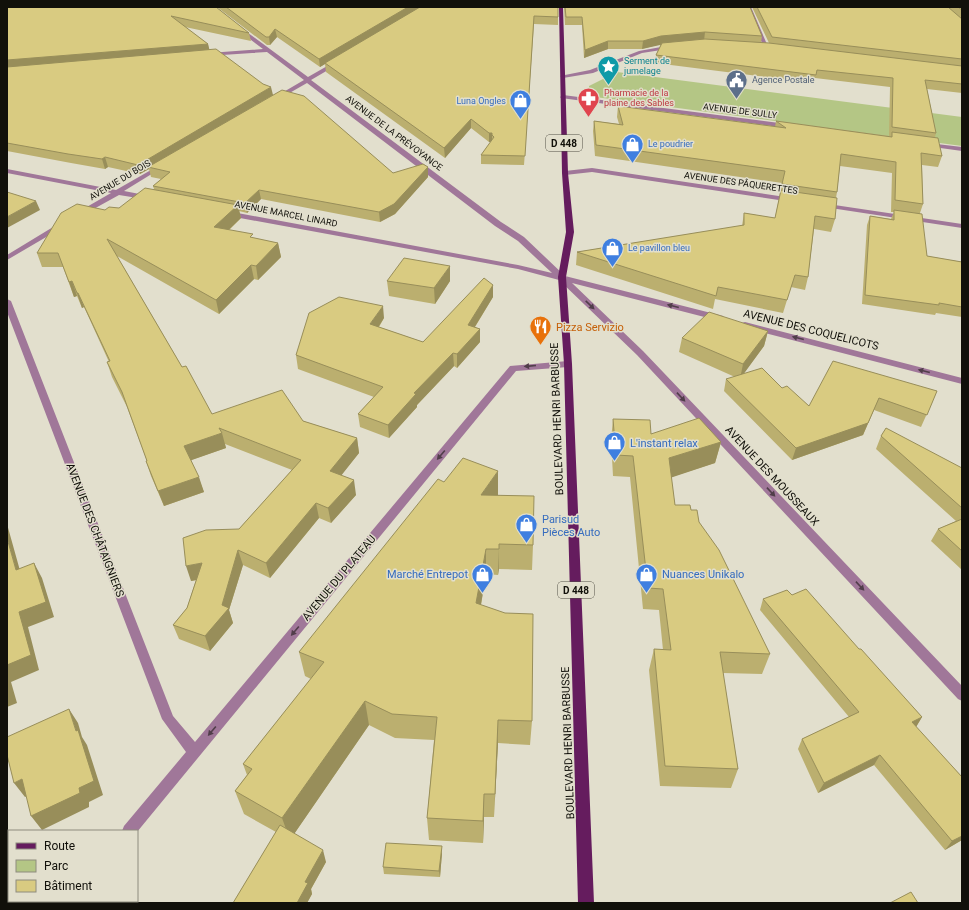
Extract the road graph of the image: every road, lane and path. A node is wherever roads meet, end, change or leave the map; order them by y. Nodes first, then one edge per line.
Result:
1 (561, 7) edge
2 (749, 7) edge
3 (236, 26) edge
4 (678, 46) edge
5 (760, 48) edge
6 (767, 48) junction
7 (775, 49) edge
8 (267, 50) junction
9 (204, 55) edge
10 (342, 59) edge
11 (563, 76) junction
12 (308, 79) junction
13 (563, 97) junction
14 (274, 100) edge
15 (798, 128) edge
16 (923, 144) edge
17 (962, 149) edge
18 (165, 164) edge
19 (7, 171) edge
20 (565, 173) junction
21 (117, 192) junction
22 (159, 200) edge
23 (797, 201) edge
24 (812, 203) edge
25 (221, 212) edge
26 (72, 219) edge
27 (65, 223) edge
28 (962, 226) edge
29 (7, 258) edge
30 (562, 278) junction
31 (7, 300) edge
32 (568, 364) junction
33 (962, 381) edge
34 (962, 695) edge
35 (195, 752) junction
36 (130, 830) edge
37 (586, 903) edge

1 - 11 main road, BOULEVARD HENRI BARBUSSE / D 448
2 - 6 street
3 - 8 street, AVENUE DE LA PRÉVOYANCE
4 - 11 street
5 - 6 street
6 - 7 street
8 - 9 street
8 - 12 street, AVENUE DE LA PRÉVOYANCE
10 - 12 street
11 - 13 main road, BOULEVARD HENRI BARBUSSE / D 448
12 - 14 street
12 - 30 street, AVENUE DE LA PRÉVOYANCE
13 - 15 street, AVENUE DE SULLY
13 - 20 main road, BOULEVARD HENRI BARBUSSE / D 448
16 - 17 street
18 - 21 street, AVENUE DU BOIS
19 - 21 street
20 - 23 street, AVENUE DES PÂQUERETTES
20 - 30 main road, BOULEVARD HENRI BARBUSSE / D 448
21 - 22 street
21 - 26 street, AVENUE DU BOIS
24 - 28 street
25 - 30 street, AVENUE MARCEL LINARD
27 - 29 street
30 - 32 main road, BOULEVARD HENRI BARBUSSE / D 448
33 -> 30 street, AVENUE DES COQUELICOTS
30 -> 34 street, AVENUE DES MOUSSEAUX
31 - 35 street, AVENUE DES CHÂTAIGNIERS
32 -> 35 street, AVENUE DU PLATEAU
32 - 37 main road, BOULEVARD HENRI BARBUSSE / D 448
35 - 36 street, AVENUE DU PLATEAU

